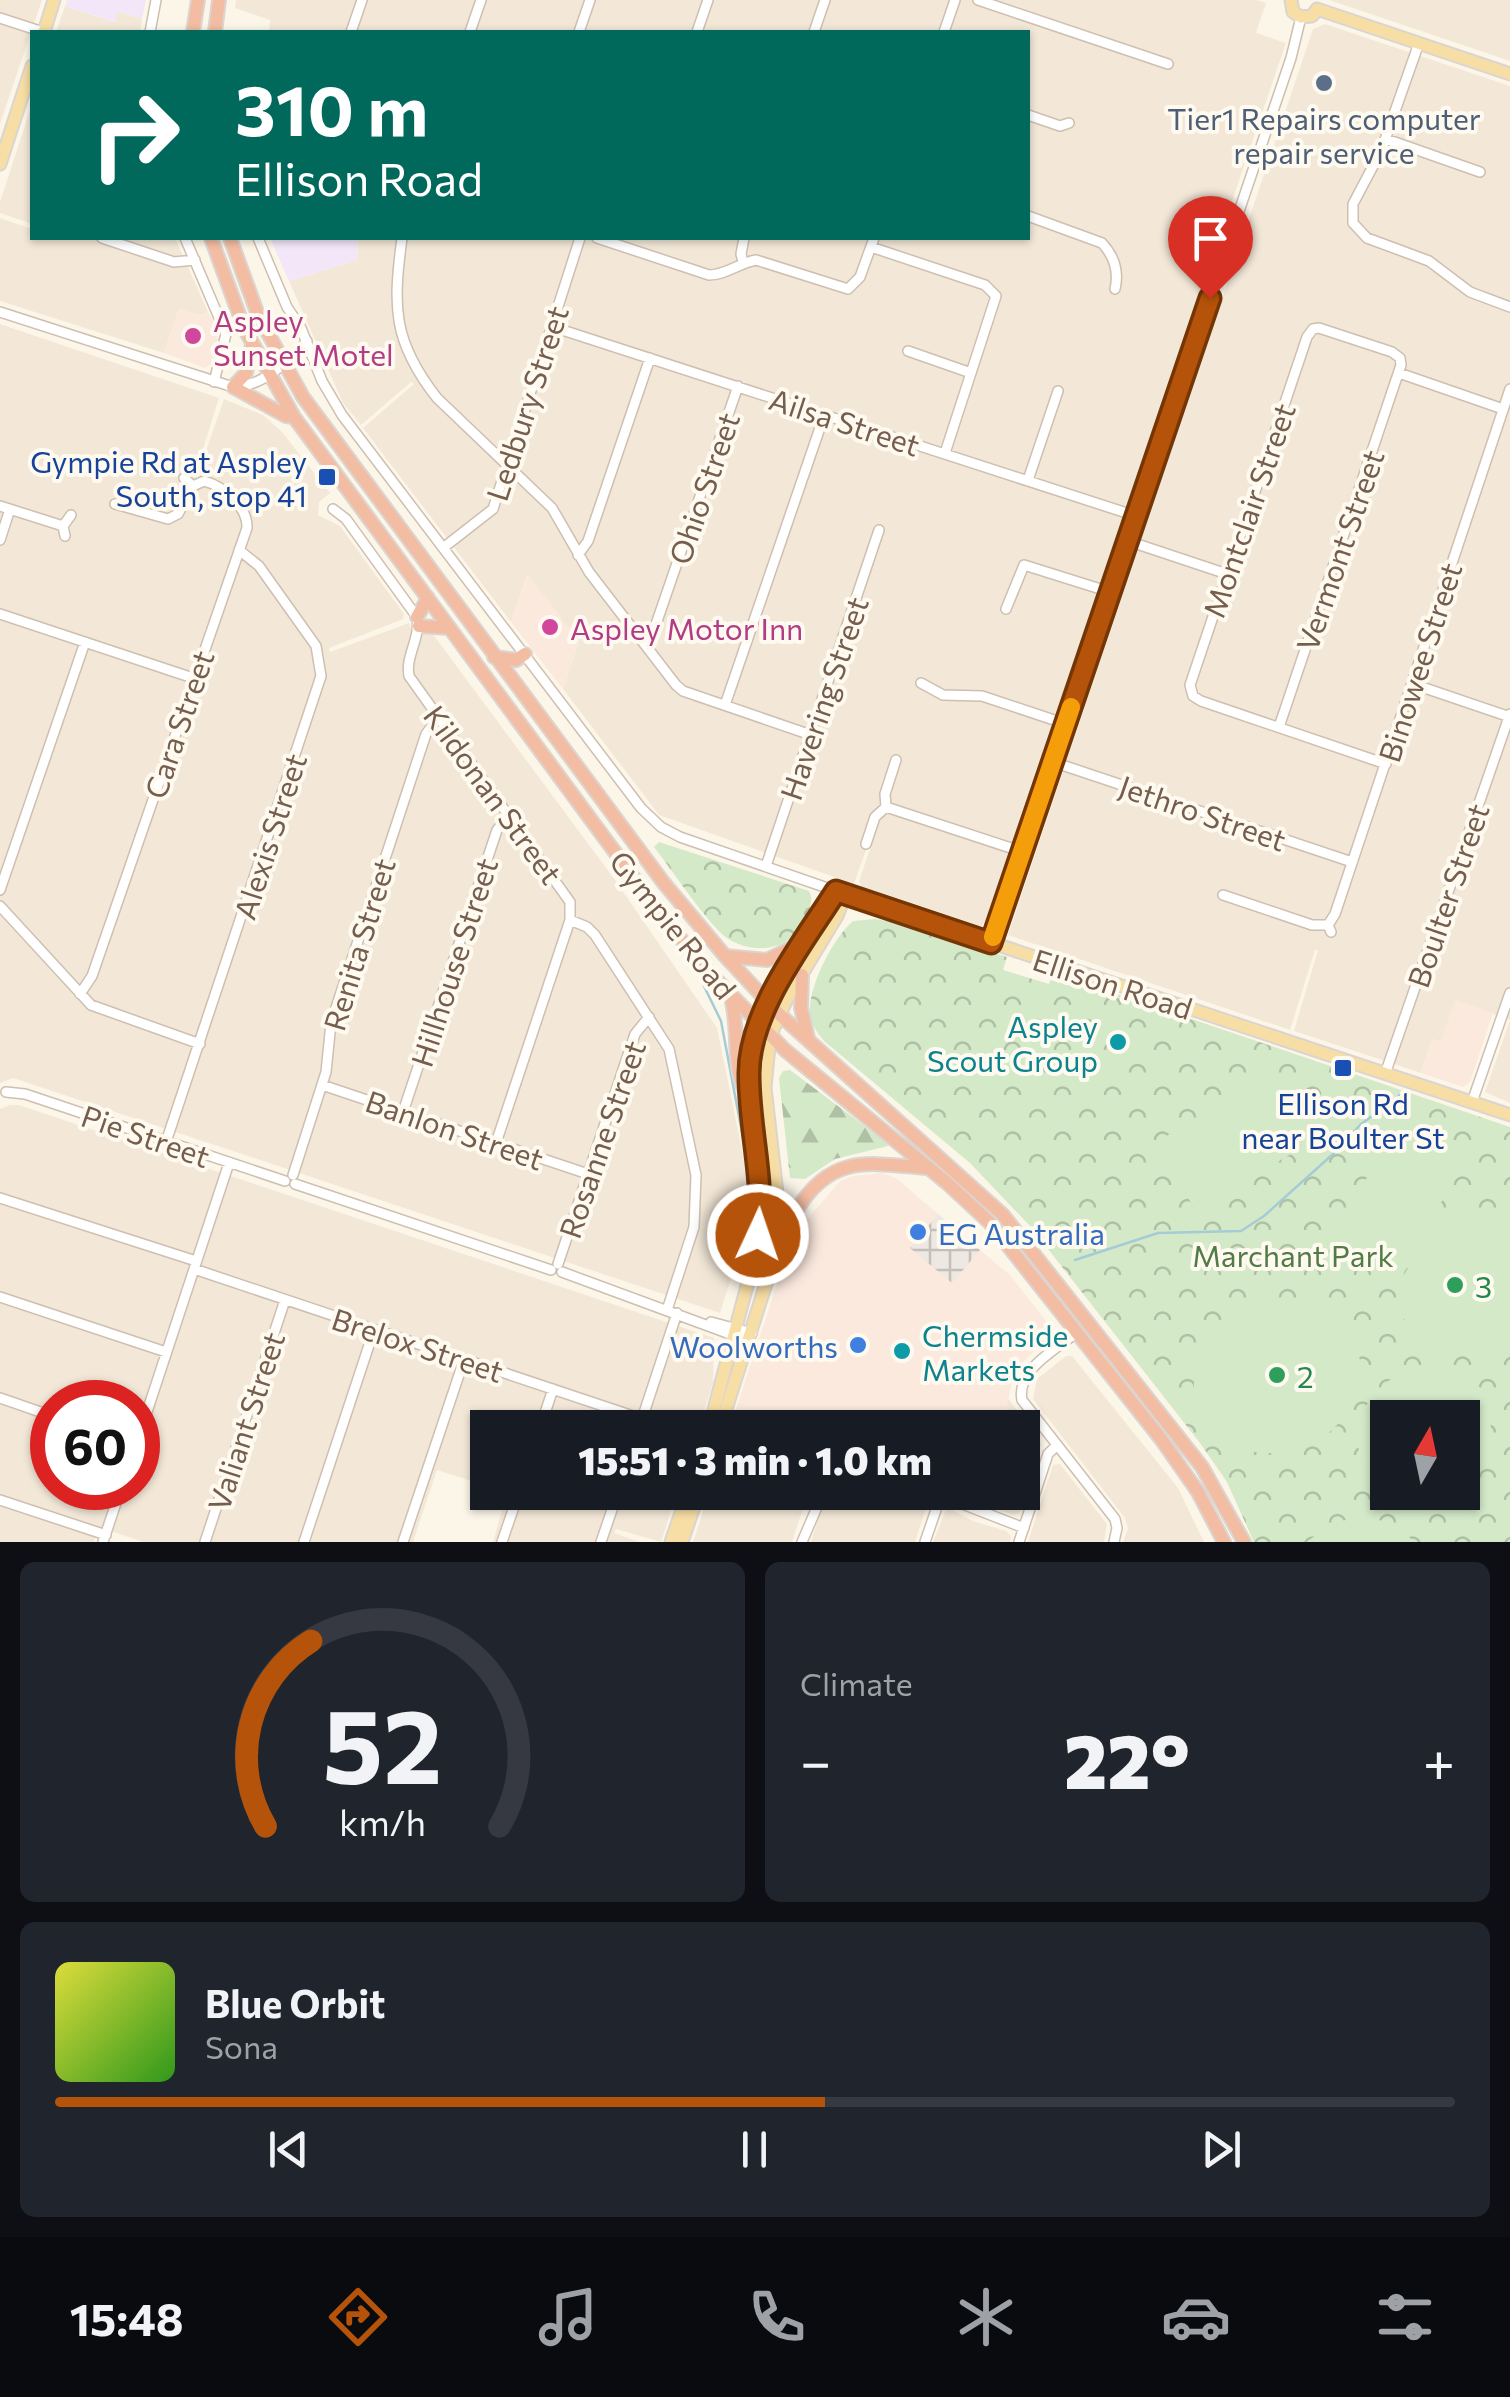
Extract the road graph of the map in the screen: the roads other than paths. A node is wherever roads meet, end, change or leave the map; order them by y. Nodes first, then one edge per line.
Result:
1 (54, 0) edge
2 (156, 0) edge
3 (362, 0) edge
4 (481, 0) edge
5 (590, 0) edge
6 (708, 0) edge
7 (825, 0) edge
8 (954, 0) edge
9 (978, 0) edge
10 (1291, 0) edge
11 (1318, 4) edge
12 (197, 5) edge
13 (218, 6) edge
14 (1301, 17) junction
15 (0, 18) edge
16 (37, 30) edge
17 (44, 30) edge
18 (150, 30) edge
19 (194, 30) edge
20 (352, 30) edge
21 (471, 30) edge
22 (579, 30) edge
23 (698, 30) edge
24 (815, 30) edge
25 (945, 30) edge
26 (1418, 43) junction
27 (1168, 64) dead end
28 (30, 70) edge
29 (1510, 74) edge
30 (1030, 117) edge
31 (6, 123) edge
32 (1069, 124) dead end
33 (1386, 140) junction
34 (0, 164) edge
35 (1480, 172) dead end
36 (1030, 217) edge
37 (108, 240) edge
38 (186, 240) edge
39 (212, 240) edge
40 (231, 240) edge
41 (259, 240) edge
42 (402, 240) edge
43 (579, 240) edge
44 (744, 240) edge
45 (626, 242) edge
46 (872, 242) edge
47 (194, 260) junction
48 (744, 262) junction
49 (1115, 289) dead end
50 (1510, 307) edge
51 (0, 312) edge
52 (553, 327) junction
53 (307, 341) junction
54 (252, 345) junction
55 (908, 352) dead end
56 (312, 354) junction
57 (650, 358) junction
58 (284, 365) junction
59 (971, 373) junction
60 (1399, 373) junction
61 (268, 375) junction
62 (214, 382) junction
63 (738, 386) junction
64 (232, 387) junction
65 (1510, 389) edge
66 (1058, 391) dead end
67 (1503, 409) junction
68 (824, 416) junction
69 (294, 417) junction
70 (945, 453) junction
71 (507, 464) junction
72 (184, 478) dead end
73 (1028, 480) junction
74 (193, 486) junction
75 (115, 504) dead end
76 (5, 508) edge
77 (333, 509) dead end
78 (71, 515) dead end
79 (1136, 516) junction
80 (879, 530) dead end
81 (0, 540) edge
82 (1128, 540) junction
83 (444, 548) junction
84 (239, 550) junction
85 (578, 554) junction
86 (1227, 574) junction
87 (1110, 592) junction
88 (428, 598) junction
89 (1006, 609) dead end
90 (0, 614) edge
91 (418, 622) junction
92 (449, 628) junction
93 (85, 642) junction
94 (646, 644) junction
95 (526, 654) junction
96 (494, 657) junction
97 (193, 678) junction
98 (921, 684) dead end
99 (1413, 684) junction
100 (725, 705) junction
101 (1510, 716) edge
102 (438, 718) junction
103 (1066, 724) junction
104 (1279, 727) junction
105 (810, 735) junction
106 (896, 760) dead end
107 (1053, 762) junction
108 (1386, 764) junction
109 (886, 808) junction
110 (509, 814) junction
111 (661, 827) joint
112 (866, 844) dead end
113 (1023, 852) junction
114 (1352, 862) junction
115 (766, 866) junction
116 (0, 890) edge
117 (841, 893) junction
118 (1223, 896) dead end
119 (871, 903) junction
120 (0, 906) edge
121 (837, 916) junction
122 (570, 920) junction
123 (804, 942) junction
124 (991, 943) junction
125 (724, 956) junction
126 (802, 975) junction
127 (1510, 993) edge
128 (80, 994) junction
129 (730, 995) junction
130 (769, 1003) junction
131 (780, 1014) junction
132 (649, 1017) junction
133 (1506, 1017) edge
134 (758, 1024) junction
135 (770, 1036) junction
136 (809, 1041) junction
137 (200, 1044) junction
138 (1385, 1074) junction
139 (322, 1085) junction
140 (2, 1091) edge
141 (1472, 1102) junction
142 (752, 1104) junction
143 (404, 1112) junction
144 (1510, 1115) edge
145 (166, 1142) junction
146 (496, 1143) junction
147 (229, 1163) junction
148 (930, 1168) junction
149 (588, 1174) junction
150 (291, 1180) junction
151 (0, 1198) edge
152 (779, 1243) junction
153 (195, 1265) junction
154 (557, 1269) junction
155 (0, 1297) edge
156 (285, 1300) junction
157 (672, 1312) junction
158 (374, 1330) junction
159 (735, 1332) junction
160 (1076, 1333) junction
161 (750, 1337) junction
162 (166, 1352) junction
163 (464, 1360) junction
164 (157, 1380) edge
165 (553, 1390) junction
166 (0, 1398) edge
167 (30, 1408) edge
168 (546, 1410) edge
169 (606, 1410) edge
170 (645, 1410) edge
171 (714, 1410) edge
172 (726, 1410) edge
173 (1057, 1444) junction
174 (0, 1500) edge
175 (114, 1510) edge
176 (512, 1510) edge
177 (612, 1510) edge
178 (682, 1510) edge
179 (693, 1510) edge
180 (815, 1510) edge
181 (1024, 1528) junction
182 (104, 1539) edge
183 (204, 1542) edge
184 (304, 1542) edge
185 (403, 1542) edge
186 (502, 1542) edge
187 (602, 1542) edge
188 (672, 1542) edge
189 (682, 1542) edge
190 (802, 1542) edge
191 (925, 1542) edge
192 (1019, 1542) edge
193 (1114, 1542) edge
194 (1224, 1542) edge
195 (1244, 1542) edge

1 - 17 main road
2 - 18 street
3 - 20 street
4 - 21 street
5 - 22 street
6 - 23 street
7 - 24 street
8 - 25 street
9 - 27 street
10 - 14 main road
11 - 14 main road
11 - 26 main road
12 - 13 highway
12 - 19 highway
14 - 79 street
15 - 16 street
26 - 29 main road
26 - 33 street
28 - 31 main road
30 - 32 street
31 - 34 main road
33 - 35 street
33 - 50 street
36 - 49 street
37 - 47 street
38 - 47 street
39 - 54 highway, Gympie Road
40 - 58 highway, Gympie Road
41 - 53 street, Gympie Road
42 - 71 street
43 - 52 street, Ledbury Street
44 - 48 street
45 - 48 street
46 - 48 street
46 - 59 street
47 - 62 street
51 - 62 street
52 - 57 street, Ailsa Street
52 - 71 street, Ledbury Street
53 - 56 street, Gympie Road
53 - 58 street
54 - 61 highway, Gympie Road
54 - 64 highway
55 - 59 street
56 - 58 street
56 - 83 street, Gympie Road
57 - 63 street, Ailsa Street
57 - 85 street
58 - 61 street
58 - 96 highway, Gympie Road
59 - 70 street
60 - 67 street
60 - 86 street, Montclair Street
60 - 104 street, Vermont Street
61 - 64 street
61 - 69 highway, Gympie Road
62 - 64 street
63 - 68 street, Ailsa Street
63 - 94 street, Ohio Street
64 - 69 highway
65 - 67 street, Binowee Street
66 - 73 street
67 - 99 street, Binowee Street
68 - 70 street, Ailsa Street
68 - 100 street
69 - 88 highway, Gympie Road
70 - 73 street, Ailsa Street
71 - 83 street, Ledbury Street
71 - 85 street
72 - 74 street, Cara Street
73 - 79 street, Ailsa Street
74 - 75 street
74 - 84 street, Cara Street
76 - 78 street
76 - 81 street
77 - 91 street
79 - 82 street
80 - 105 street, Havering Street
82 - 86 street
82 - 87 street
83 - 95 street, Gympie Road
84 - 97 street, Cara Street
84 - 137 street, Alexis Street
85 - 94 street
86 - 104 street, Montclair Street
87 - 89 street
87 - 103 street
88 - 91 highway
88 - 92 highway, Gympie Road
90 - 93 street
91 - 92 highway
91 - 102 street, Kildonan Street
92 - 129 highway, Gympie Road
93 - 97 street
93 - 116 street
94 - 100 street
95 - 96 highway
95 - 111 street, Gympie Road
96 - 125 highway, Gympie Road
97 - 128 street, Cara Street
98 - 103 street
99 - 101 street
99 - 108 street, Binowee Street
100 - 105 street
101 - 138 street, Boulter Street
102 - 110 street, Kildonan Street
102 - 139 street, Renita Street
103 - 107 street
104 - 108 street, Montclair Street
105 - 115 street, Havering Street
106 - 109 street
107 - 113 street
107 - 114 street, Jethro Street
108 - 114 street, Binowee Street
109 - 112 street
109 - 113 street
110 - 122 street, Kildonan Street
110 - 143 street, Hillhouse Street
111 - 115 street, Ellison Road
113 - 124 street
114 - 118 street, Binowee Street
115 - 117 street, Ellison Road
117 - 119 main road, Ellison Road
117 - 121 main road
117 - 123 main road
119 - 121 main road
119 - 124 main road, Ellison Road
120 - 128 street
121 - 126 main road
122 - 132 street, Kildonan Street
122 - 146 street
123 - 125 highway
123 - 130 main road
124 - 138 main road, Ellison Road
125 - 130 highway, Gympie Road
126 - 131 main road
126 - 136 highway
127 - 133 street
128 - 137 street
129 - 134 highway, Gympie Road
129 - 142 highway
130 - 131 highway, Gympie Road
130 - 134 main road
131 - 135 main road
131 - 136 highway, Gympie Road
132 - 149 street, Rosanne Street
132 - 157 street, Kildonan Street
133 - 141 street
134 - 135 highway, Gympie Road
134 - 142 main road
135 - 148 highway, Gympie Road
135 - 152 main road
136 - 195 highway, Gympie Road
137 - 145 street, Alexis Street
138 - 141 main road, Ellison Road
139 - 143 street, Banlon Street
139 - 150 street, Renita Street
140 - 145 street, Pie Street
141 - 144 main road, Ellison Road
142 - 159 main road
143 - 146 street, Banlon Street
145 - 147 street, Pie Street
146 - 149 street, Banlon Street
147 - 150 street, Pie Street
147 - 153 street
148 - 152 highway
148 - 160 highway, Gympie Road
149 - 154 street, Rosanne Street
150 - 154 street, Pie Street
151 - 153 street, Brelox Street
152 - 161 main road
153 - 156 street, Brelox Street
153 - 162 street
154 - 157 street, Pie Street
155 - 162 street
156 - 158 street, Brelox Street
156 - 183 street, Valiant Street
157 - 159 street, Pie Street
157 - 170 street, Kildonan Street
158 - 163 street, Brelox Street
158 - 184 street
159 - 161 street, Pie Street
159 - 171 main road
160 - 173 street
160 - 194 highway, Gympie Road
161 - 172 main road
162 - 164 street
163 - 165 street, Brelox Street
163 - 185 street
165 - 168 street
165 - 169 street, Brelox Street
166 - 167 street
173 - 181 street
173 - 193 street
174 - 182 street
175 - 182 street
176 - 186 street
177 - 187 street
178 - 188 main road
179 - 189 main road
180 - 190 street
181 - 191 street
181 - 192 street

